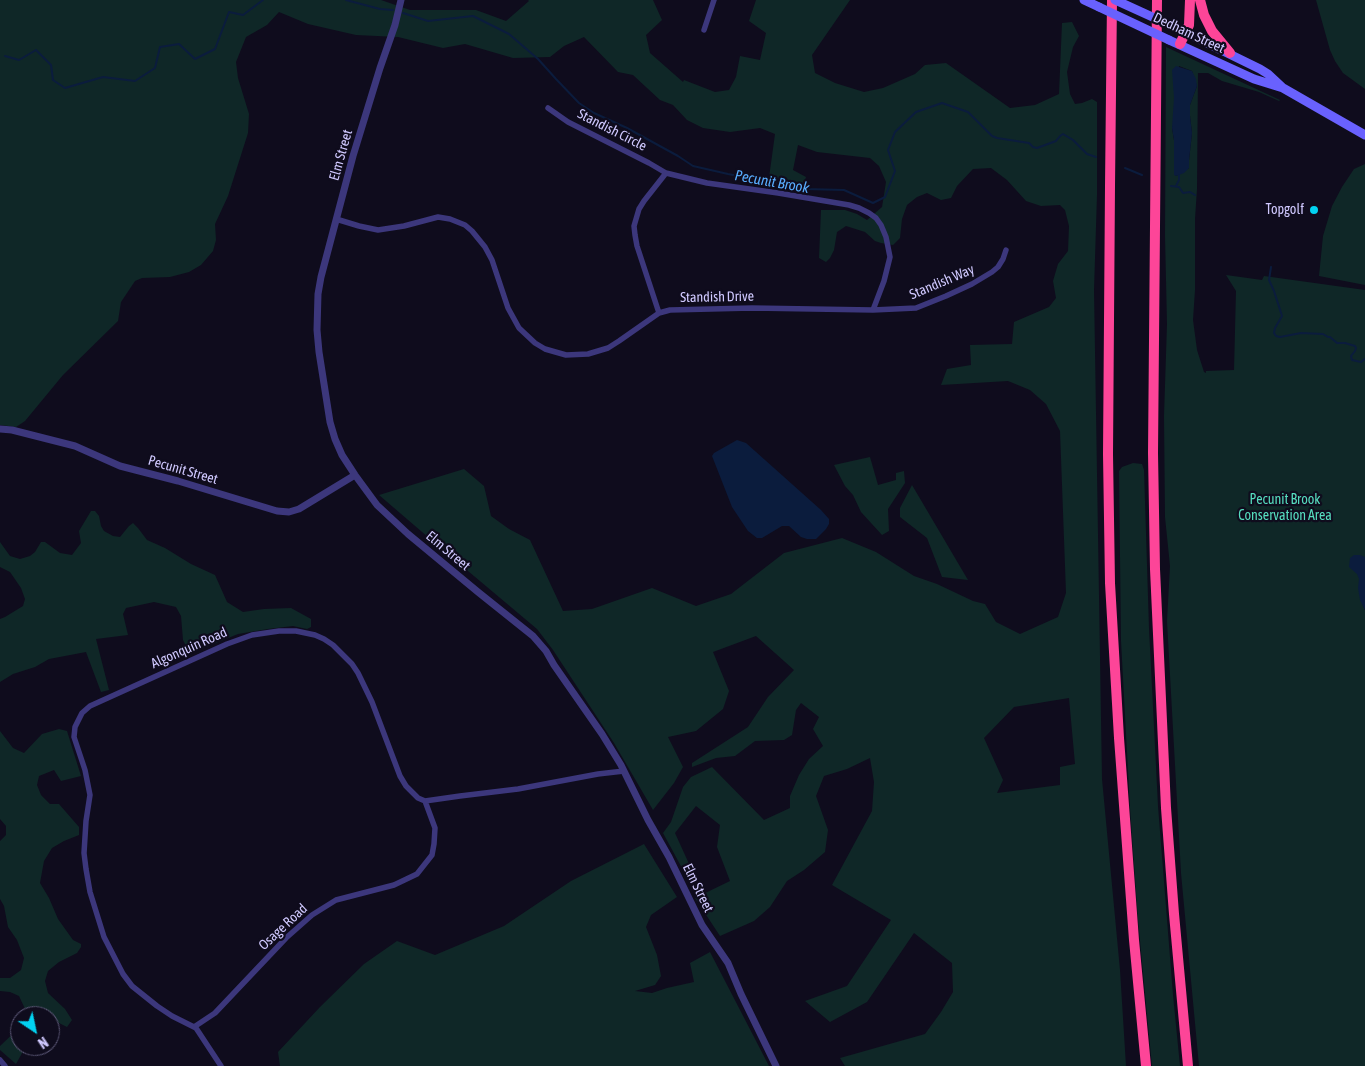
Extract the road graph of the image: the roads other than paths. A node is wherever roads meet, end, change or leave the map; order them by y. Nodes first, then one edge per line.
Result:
1 (401, 0) edge
2 (714, 0) edge
3 (1084, 0) edge
4 (1114, 0) edge
5 (1157, 0) edge
6 (1190, 0) edge
7 (1200, 0) edge
8 (704, 30) dead end
9 (1186, 33) junction
10 (1180, 44) junction
11 (1230, 54) junction
12 (1283, 88) junction
13 (548, 108) dead end
14 (1365, 135) edge
15 (666, 173) junction
16 (336, 219) junction
17 (1006, 250) dead end
18 (873, 310) junction
19 (659, 314) junction
20 (0, 429) edge
21 (355, 475) junction
22 (624, 771) junction
23 (425, 800) junction
24 (194, 1027) junction
25 (0, 1060) edge
26 (5, 1066) edge
27 (221, 1066) edge
28 (776, 1066) edge
29 (1146, 1066) edge
30 (1188, 1066) edge

1 - 16 street, Elm Street
2 - 8 street
3 - 10 main road, Dedham Street, bridge
4 - 9 main road, Dedham Street, bridge
4 - 29 highway
5 - 30 highway
6 - 9 highway
7 - 11 highway
9 - 10 highway
9 - 11 main road, Dedham Street
10 - 12 main road, Dedham Street
11 - 12 main road, Dedham Street
12 - 14 main road, Dedham Street
13 - 15 street, Standish Circle
15 - 18 street
15 - 19 street
16 - 19 street, Standish Drive
16 - 21 street, Elm Street
17 - 18 street, Standish Way
18 - 19 street, Standish Drive
20 - 21 street, Pecunit Street
21 - 22 street, Elm Street
22 - 23 street
22 - 28 street, Elm Street
23 - 24 street, Osage Road
23 - 24 street, Algonquin Road
24 - 27 street, Algonquin Road
25 - 26 street

